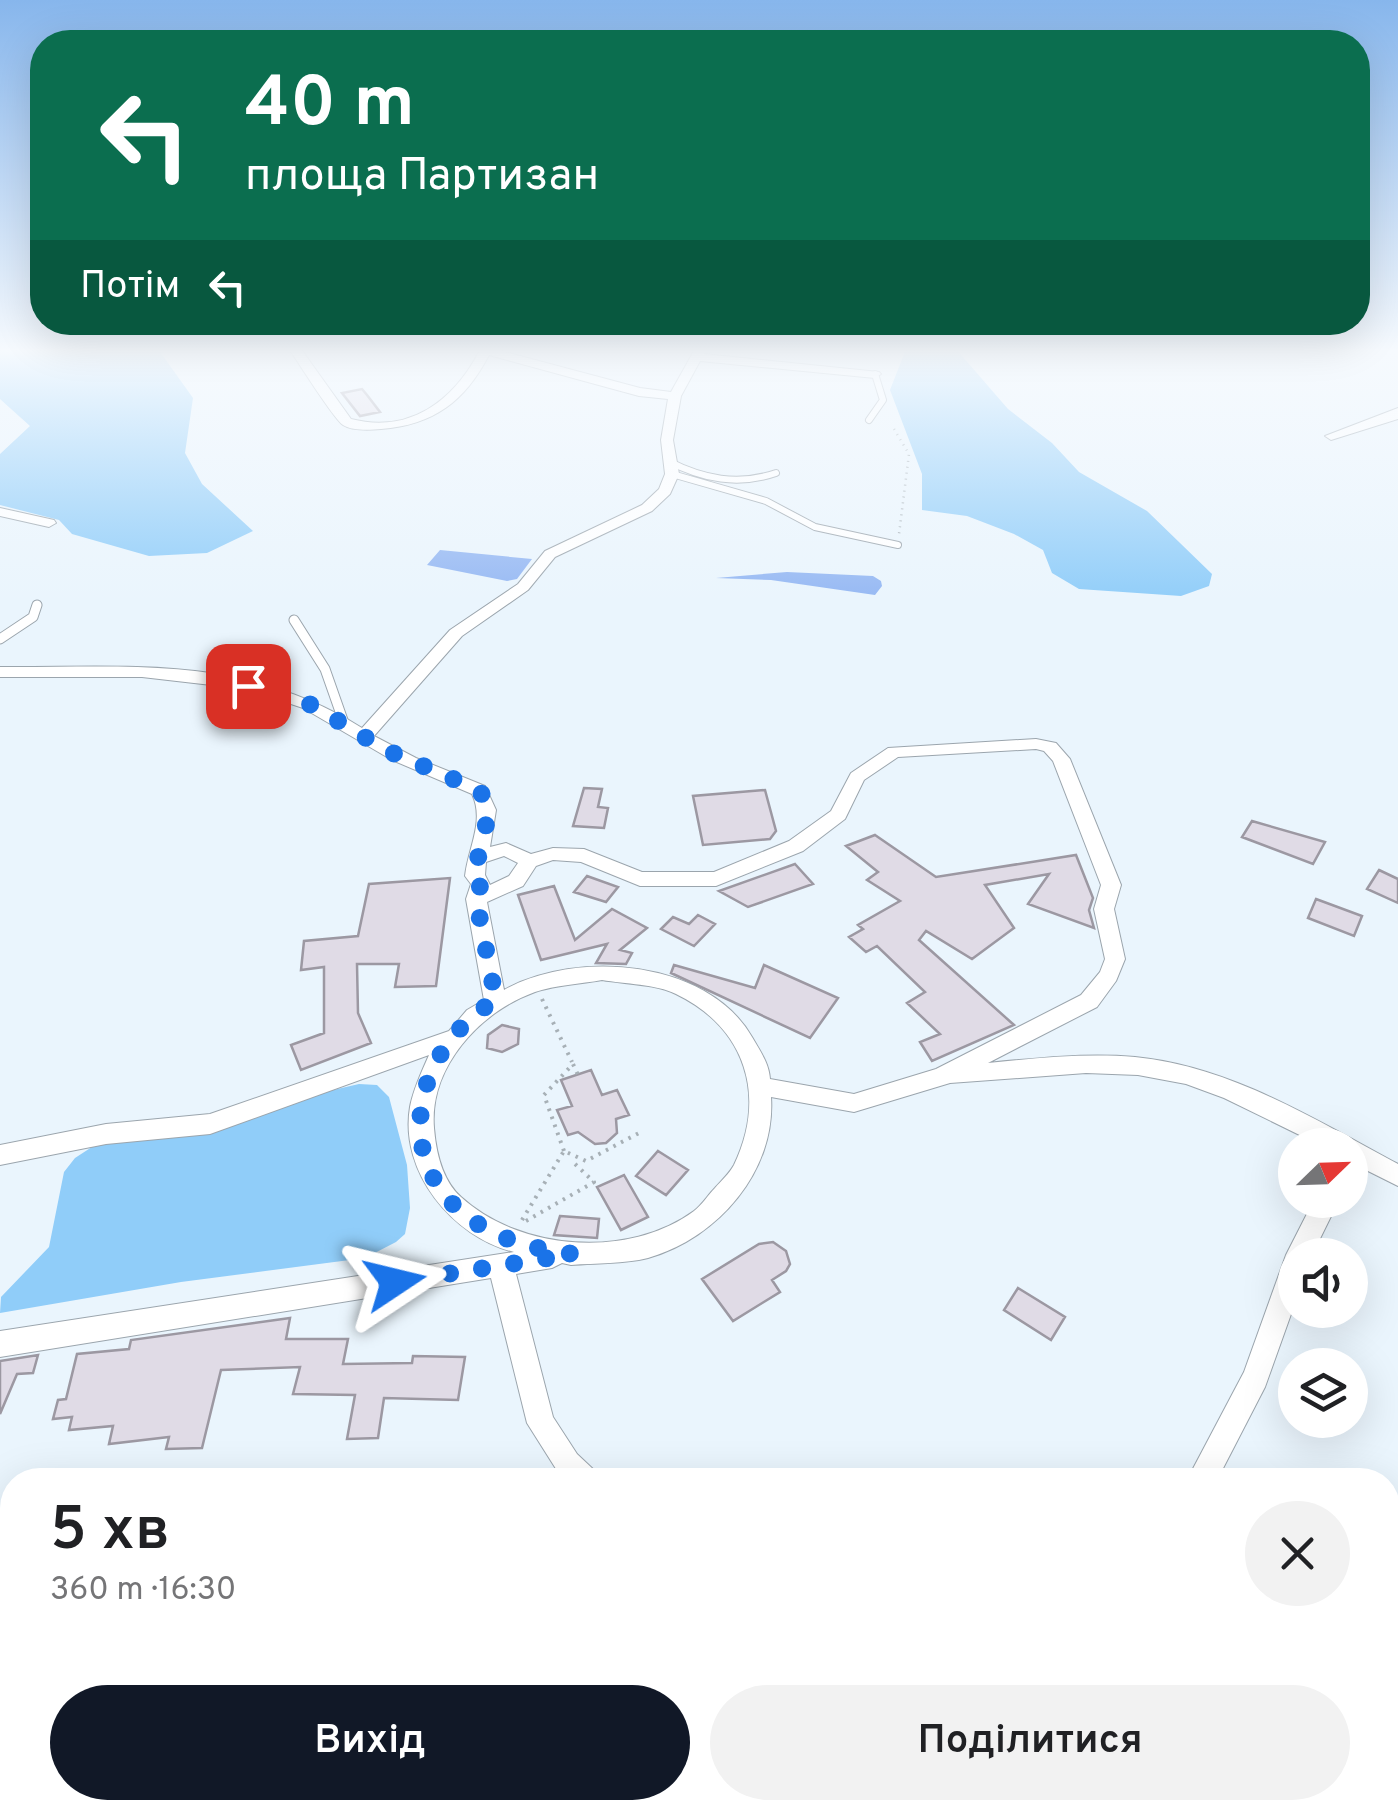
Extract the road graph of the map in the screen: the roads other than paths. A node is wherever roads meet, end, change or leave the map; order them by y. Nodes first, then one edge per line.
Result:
1 (669, 434) edge
2 (1338, 434) edge
3 (1331, 436) dead end
4 (670, 468) junction
5 (776, 472) dead end
6 (0, 512) edge
7 (50, 523) dead end
8 (898, 545) road end
9 (37, 605) dead end
10 (294, 620) dead end
11 (0, 639) edge
12 (0, 672) edge
13 (344, 723) junction
14 (365, 734) junction
15 (481, 857) junction
16 (529, 861) junction
17 (485, 890) junction
18 (496, 1000) junction
19 (450, 1039) junction
20 (943, 1076) junction
21 (764, 1087) junction
22 (1307, 1128) edge
23 (0, 1155) edge
24 (1368, 1162) edge
25 (1398, 1176) edge
26 (574, 1254) junction
27 (501, 1264) junction
28 (1278, 1314) edge
29 (0, 1344) edge
30 (571, 1468) edge
31 (1207, 1468) edge

1 - 4 street
2 - 3 street
4 - 5 lane
4 - 8 lane
4 - 14 street
6 - 7 street
9 - 11 lane
10 - 13 lane
12 - 13 street
13 - 14 street
14 - 15 street
15 - 16 street
15 - 17 street
16 - 17 street
16 - 20 street
17 - 18 street
18 - 19 street
18 - 21 street
19 - 23 street
19 - 26 street
20 - 21 street
20 - 22 street
21 - 26 street
24 - 25 street
26 - 27 street
27 - 29 street
27 - 30 street
28 - 31 street

